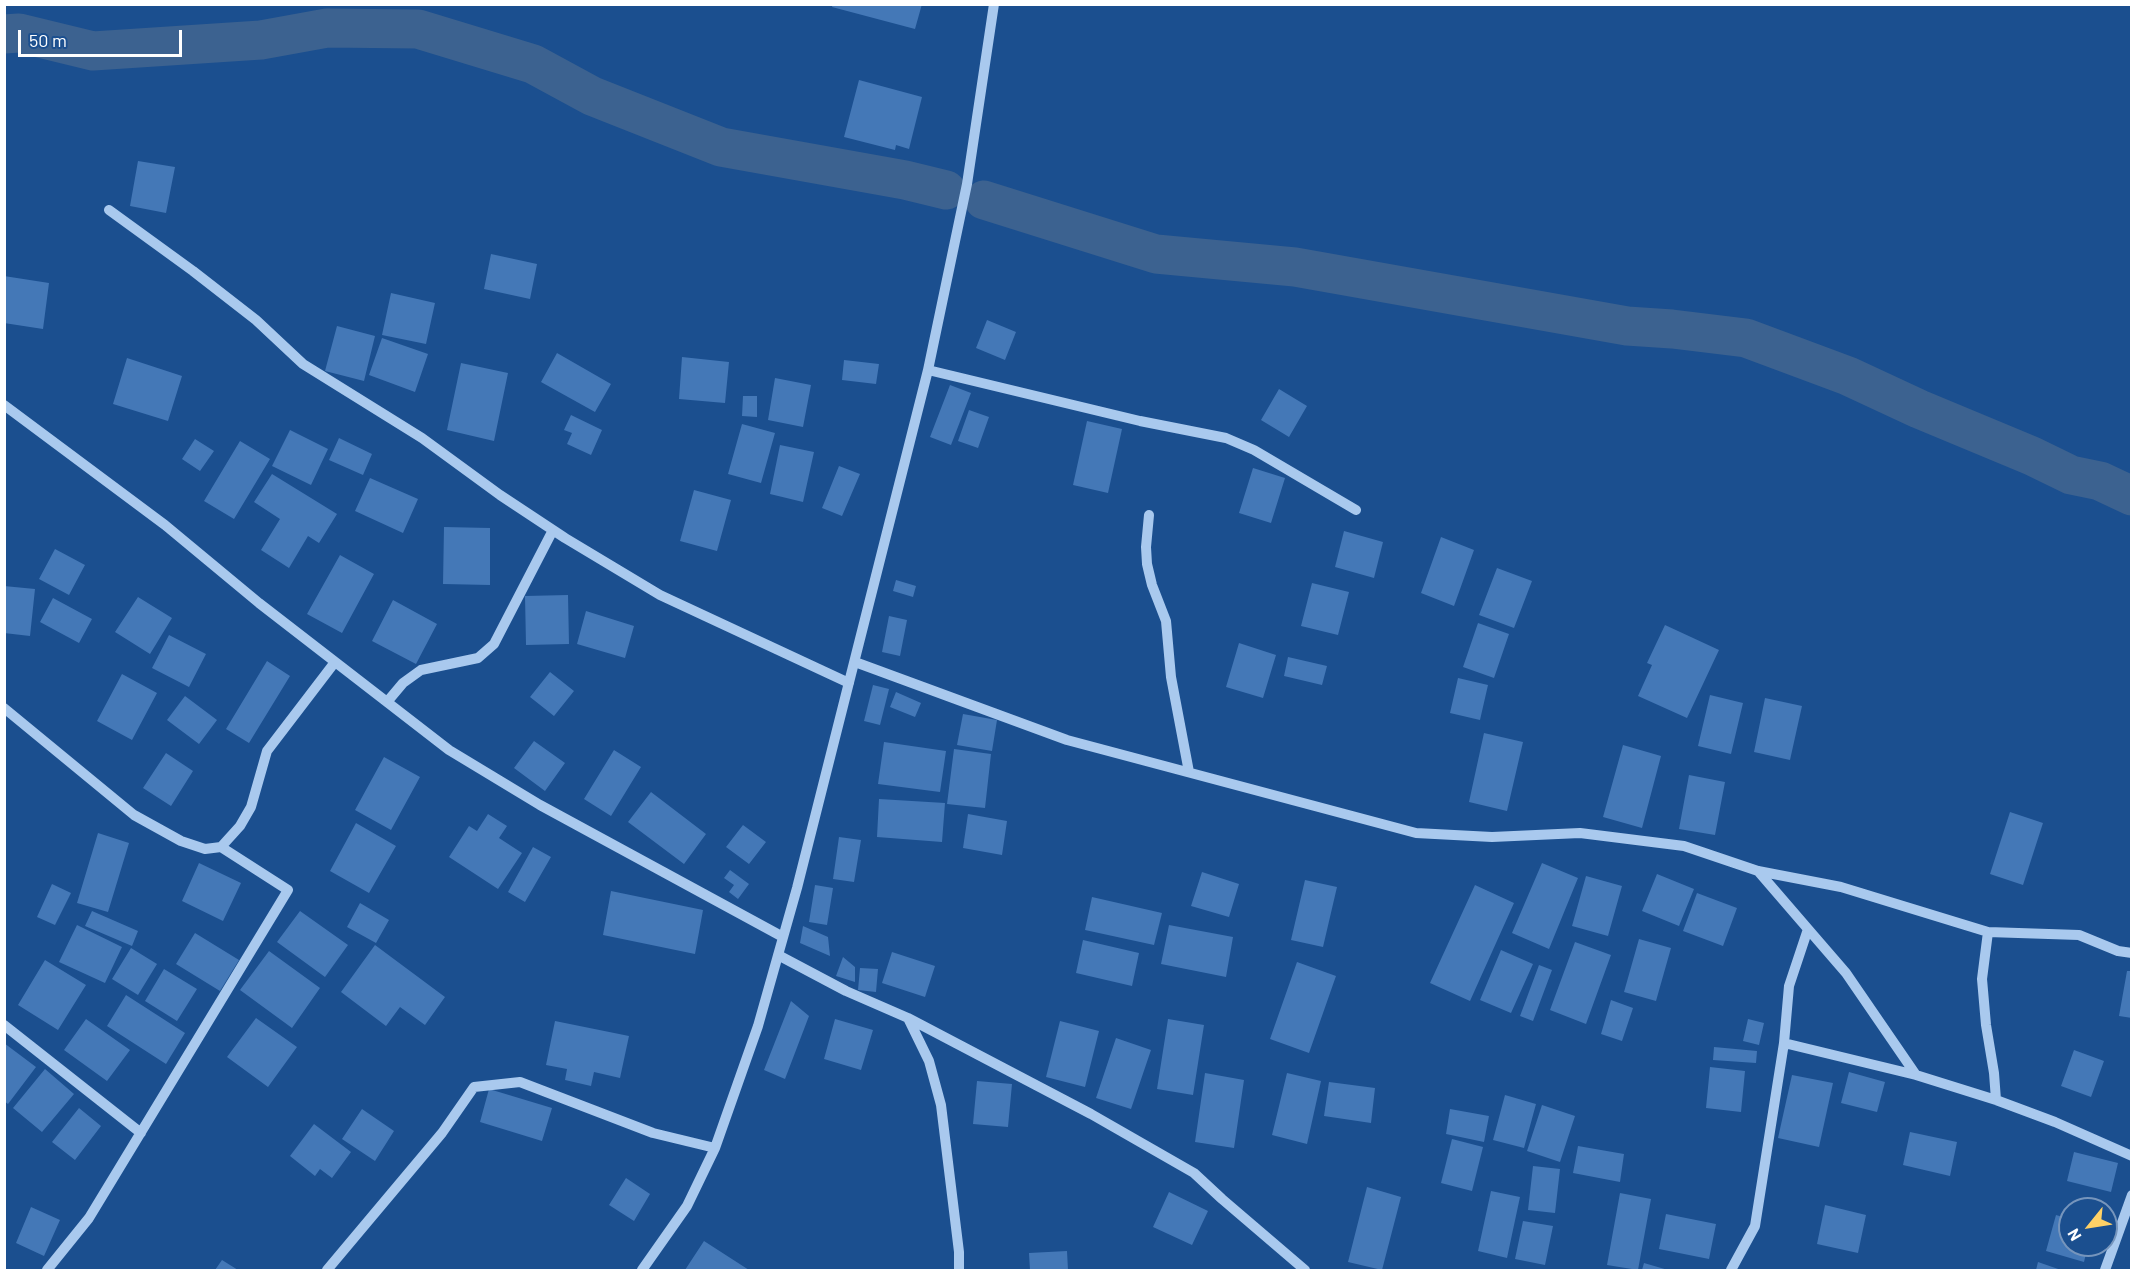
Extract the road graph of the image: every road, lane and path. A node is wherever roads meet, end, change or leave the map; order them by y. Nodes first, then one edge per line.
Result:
1 (994, 4) edge
2 (109, 210) dead end
3 (928, 370) junction
4 (4, 405) edge
5 (1356, 510) dead end
6 (1149, 515) dead end
7 (553, 530) junction
8 (335, 662) junction
9 (855, 662) junction
10 (849, 683) junction
11 (387, 702) junction
12 (4, 708) edge
13 (1189, 772) junction
14 (221, 847) junction
15 (1758, 871) junction
16 (1808, 929) junction
17 (1989, 932) junction
18 (783, 937) junction
19 (2132, 953) edge
20 (778, 955) junction
21 (908, 1018) junction
22 (4, 1025) edge
23 (1784, 1043) junction
24 (1916, 1075) junction
25 (1996, 1100) junction
26 (141, 1133) junction
27 (715, 1148) junction
28 (2132, 1156) edge
29 (2132, 1195) edge
30 (1295, 1266) edge
31 (47, 1270) edge
32 (327, 1270) edge
33 (642, 1270) edge
34 (959, 1270) edge
35 (1305, 1270) edge
36 (1731, 1270) edge
37 (2105, 1270) edge

1 - 3 street
2 - 7 street
3 - 5 street
3 - 9 street
4 - 8 street
6 - 13 street
7 - 10 street
7 - 11 street
8 - 11 street
8 - 14 street
9 - 10 street
9 - 13 street
10 - 18 street
11 - 18 street
12 - 14 street
13 - 15 street
14 - 26 street
15 - 16 street
15 - 17 street
16 - 23 street
16 - 24 street
17 - 19 street
17 - 25 street
18 - 20 street
20 - 21 street
20 - 27 street
21 - 30 street
21 - 34 street
22 - 26 street
23 - 24 street
23 - 36 street
24 - 25 street
25 - 28 street
26 - 31 street
27 - 32 street
27 - 33 street
29 - 37 street
30 - 35 street

